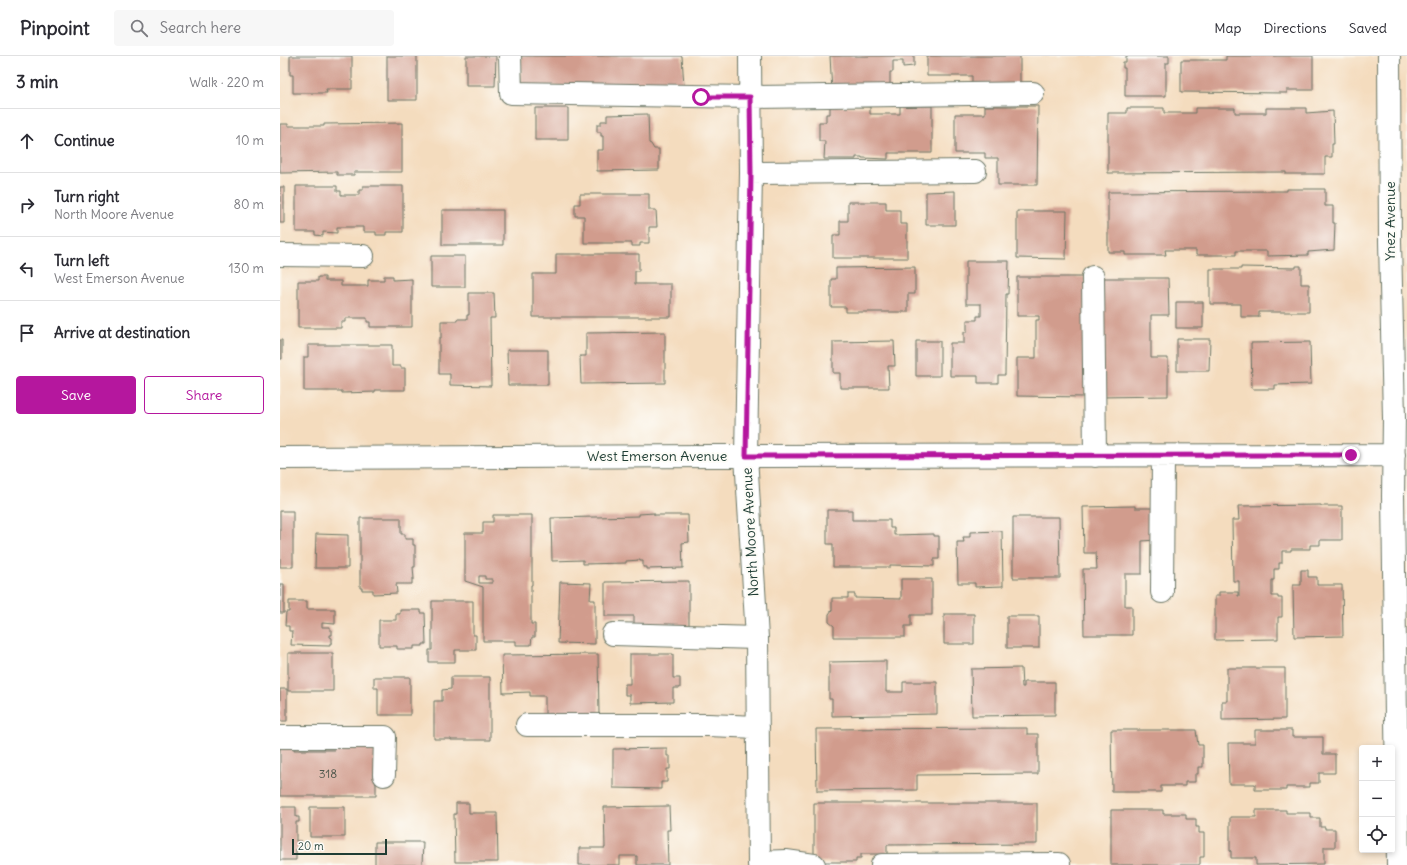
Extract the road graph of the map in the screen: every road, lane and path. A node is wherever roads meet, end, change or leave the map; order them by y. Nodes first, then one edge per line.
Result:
1 (510, 56) edge
2 (750, 56) edge
3 (1389, 56) edge
4 (1033, 92) dead end
5 (750, 97) junction
6 (975, 171) dead end
7 (751, 173) junction
8 (1398, 241) edge
9 (280, 255) edge
10 (363, 256) dead end
11 (1093, 277) dead end
12 (1400, 418) edge
13 (1394, 455) junction
14 (746, 456) junction
15 (1095, 456) junction
16 (1163, 456) junction
17 (280, 458) edge
18 (1162, 592) dead end
19 (613, 634) dead end
20 (757, 638) junction
21 (527, 725) dead end
22 (758, 727) junction
23 (280, 737) edge
24 (384, 775) dead end
25 (1402, 829) edge
26 (759, 863) edge
27 (1059, 864) dead end
28 (814, 865) edge
29 (882, 865) edge
30 (1398, 865) edge

1 - 5 street
2 - 5 street, North Moore Avenue
3 - 8 street, Ynez Avenue
4 - 5 street
5 - 7 street, North Moore Avenue
6 - 7 street
7 - 14 street, North Moore Avenue
8 - 12 street, Ynez Avenue
9 - 10 street
11 - 15 street
12 - 13 street, Ynez Avenue
13 - 16 street, West Emerson Avenue
13 - 25 street, Ynez Avenue
14 - 15 street, West Emerson Avenue
14 - 17 street, West Emerson Avenue
14 - 20 street, North Moore Avenue
15 - 16 street, West Emerson Avenue
16 - 18 street
19 - 20 street
20 - 22 street, North Moore Avenue
21 - 22 street
22 - 26 street, North Moore Avenue
23 - 24 street
25 - 30 street, Ynez Avenue
26 - 28 street
27 - 29 street

